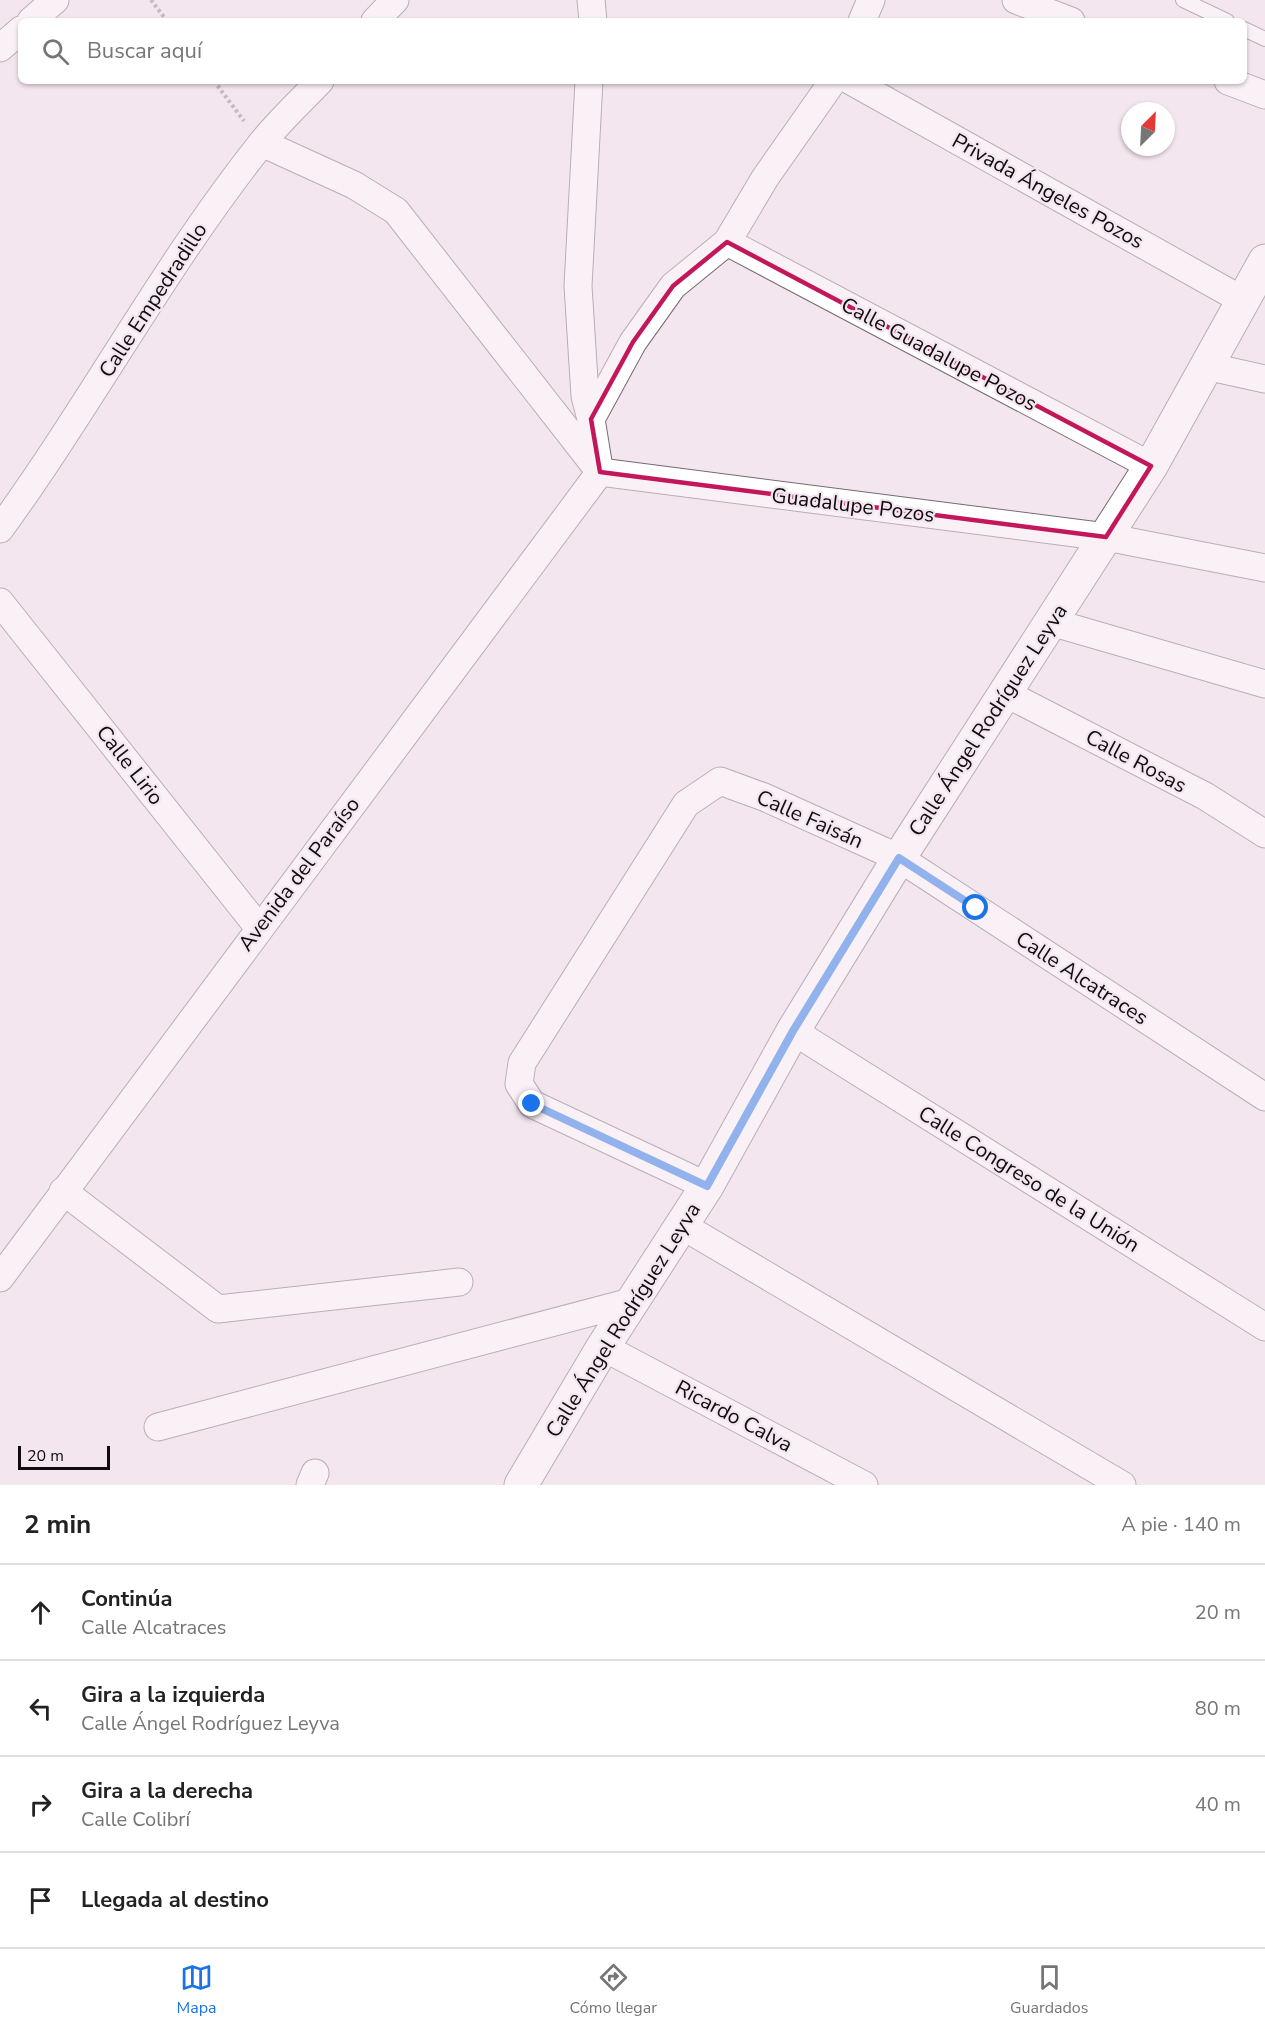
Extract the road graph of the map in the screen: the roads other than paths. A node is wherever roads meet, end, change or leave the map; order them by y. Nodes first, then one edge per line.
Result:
1 (55, 0) edge
2 (395, 0) edge
3 (591, 0) edge
4 (871, 0) edge
5 (1016, 0) edge
6 (1183, 0) edge
7 (34, 18) edge
8 (378, 18) edge
9 (592, 18) edge
10 (863, 18) edge
11 (1063, 18) edge
12 (1221, 18) edge
13 (1247, 30) edge
14 (18, 33) edge
15 (1265, 39) edge
16 (0, 48) edge
17 (317, 84) edge
18 (589, 84) edge
19 (831, 84) edge
20 (857, 84) edge
21 (1236, 84) edge
22 (1265, 95) edge
23 (262, 143) junction
24 (727, 242) junction
25 (1265, 261) edge
26 (1244, 301) junction
27 (1206, 366) junction
28 (1265, 380) edge
29 (591, 419) junction
30 (1151, 466) junction
31 (600, 472) junction
32 (0, 529) edge
33 (1107, 537) junction
34 (1265, 568) edge
35 (0, 602) edge
36 (1051, 622) junction
37 (1265, 684) edge
38 (1005, 693) junction
39 (1265, 834) edge
40 (899, 858) junction
41 (259, 928) junction
42 (793, 1031) junction
43 (1265, 1097) edge
44 (707, 1186) junction
45 (63, 1191) junction
46 (681, 1225) junction
47 (5, 1260) edge
48 (459, 1282) dead end
49 (634, 1301) junction
50 (1265, 1327) edge
51 (603, 1347) junction
52 (158, 1426) dead end
53 (521, 1485) edge
54 (864, 1485) edge
55 (1122, 1485) edge

1 - 7 street
2 - 8 street
3 - 9 street
4 - 10 street
5 - 11 street
6 - 12 lane
13 - 15 lane
14 - 16 street
17 - 23 street, Calle Empedradillo
18 - 29 street
19 - 24 street
20 - 26 street, Privada Ángeles Pozos
21 - 22 street
23 - 31 street
23 - 32 street, Calle Empedradillo
24 - 29 street
24 - 30 street, Calle Guadalupe Pozos
25 - 26 street, Calle Ángel Rodríguez Leyva
26 - 27 street, Calle Ángel Rodríguez Leyva
27 - 28 street
27 - 30 street, Calle Ángel Rodríguez Leyva
29 - 31 street
30 - 33 street, Calle Ángel Rodríguez Leyva
31 - 33 street, Guadalupe Pozos
31 - 41 street, Avenida del Paraíso
33 - 34 street, Guadalupe Pozos
33 - 36 street, Calle Ángel Rodríguez Leyva
35 - 41 street, Calle Lirio
36 - 37 street
36 - 38 street, Calle Ángel Rodríguez Leyva
38 - 39 street, Calle Rosas
38 - 40 street, Calle Ángel Rodríguez Leyva
40 - 42 street, Calle Ángel Rodríguez Leyva
40 - 43 street, Calle Alcatraces
40 - 44 street, Calle Faisán
41 - 45 street, Avenida del Paraíso
42 - 44 street, Calle Ángel Rodríguez Leyva
42 - 50 street, Calle Congreso de la Unión
44 - 46 street, Calle Ángel Rodríguez Leyva
45 - 47 street, Avenida del Paraíso
45 - 48 street
46 - 49 street, Calle Ángel Rodríguez Leyva
46 - 55 street
49 - 51 street, Calle Ángel Rodríguez Leyva
49 - 52 street
51 - 53 street, Calle Ángel Rodríguez Leyva
51 - 54 street, Ricardo Calva

